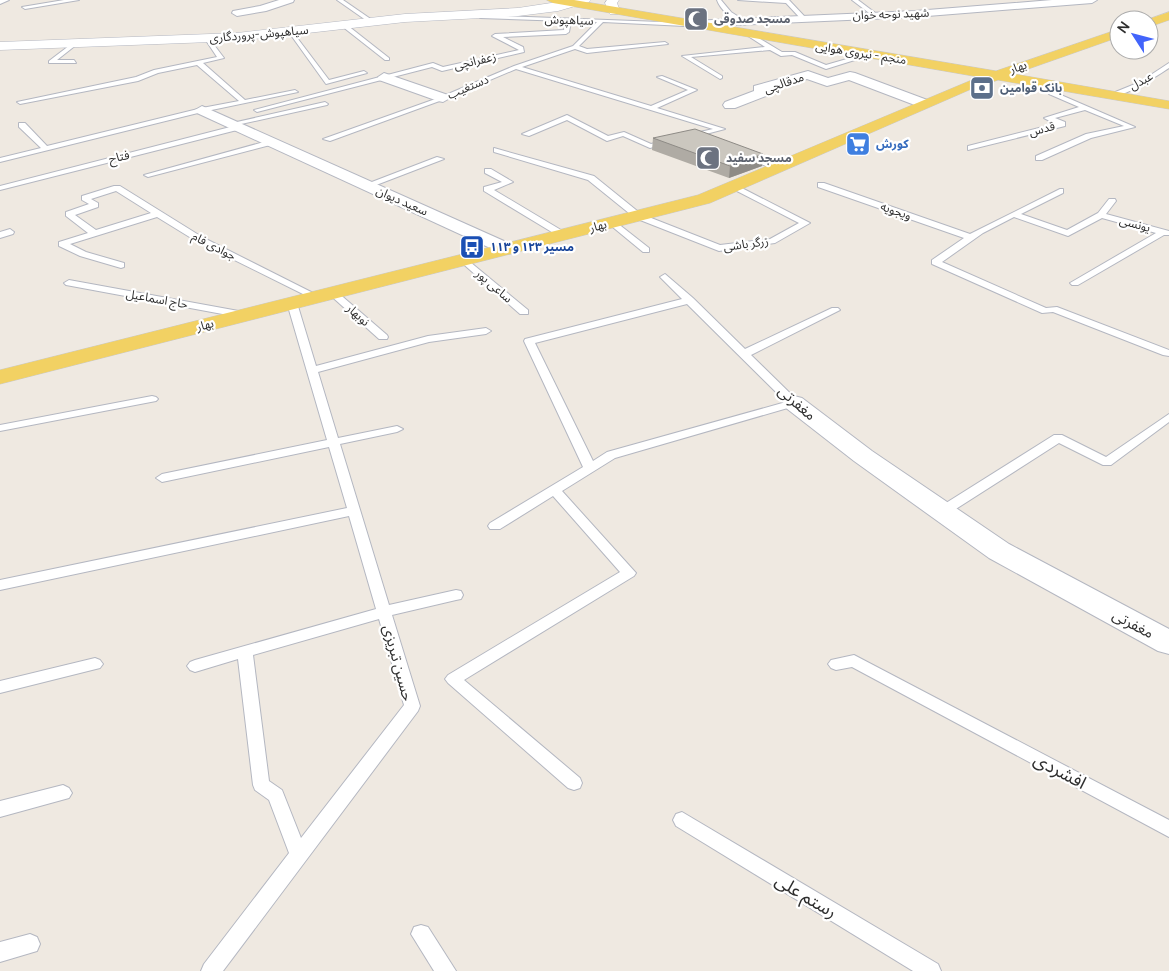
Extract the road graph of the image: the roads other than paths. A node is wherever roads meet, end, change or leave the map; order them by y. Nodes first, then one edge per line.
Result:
1 (4, 0) edge
2 (76, 0) edge
3 (233, 0) edge
4 (289, 0) edge
5 (340, 0) edge
6 (533, 0) edge
7 (585, 0) edge
8 (741, 0) edge
9 (855, 0) edge
10 (1092, 0) edge
11 (0, 1) edge
12 (727, 1) edge
13 (560, 3) edge
14 (614, 5) edge
15 (25, 7) dead end
16 (518, 12) junction
17 (448, 14) junction
18 (876, 15) junction
19 (803, 18) junction
20 (556, 19) junction
21 (568, 20) junction
22 (740, 20) junction
23 (602, 21) junction
24 (372, 22) junction
25 (690, 24) junction
26 (237, 25) junction
27 (345, 26) junction
28 (290, 32) junction
29 (747, 34) junction
30 (1109, 36) edge
31 (208, 39) junction
32 (74, 44) junction
33 (665, 44) dead end
34 (0, 46) edge
35 (575, 46) junction
36 (771, 48) junction
37 (871, 54) junction
38 (387, 59) dead end
39 (74, 62) dead end
40 (199, 63) junction
41 (1169, 65) edge
42 (516, 66) junction
43 (364, 73) dead end
44 (995, 75) junction
45 (660, 77) dead end
46 (720, 77) dead end
47 (384, 78) junction
48 (328, 83) junction
49 (1049, 84) junction
50 (1111, 95) junction
51 (443, 98) junction
52 (20, 102) dead end
53 (244, 102) junction
54 (325, 104) dead end
55 (925, 104) junction
56 (730, 105) dead end
57 (1169, 106) edge
58 (653, 107) junction
59 (1084, 108) junction
60 (202, 110) junction
61 (257, 110) dead end
62 (22, 125) dead end
63 (235, 125) junction
64 (526, 134) dead end
65 (693, 136) junction
66 (684, 138) edge
67 (327, 139) dead end
68 (676, 140) edge
69 (271, 142) junction
70 (710, 142) edge
71 (971, 148) dead end
72 (46, 149) junction
73 (497, 150) dead end
74 (737, 152) edge
75 (1039, 158) dead end
76 (440, 159) dead end
77 (0, 160) edge
78 (780, 168) junction
79 (488, 171) dead end
80 (148, 175) dead end
81 (368, 185) junction
82 (820, 185) dead end
83 (736, 187) junction
84 (0, 188) edge
85 (1060, 191) dead end
86 (1112, 201) dead end
87 (157, 214) junction
88 (1013, 214) junction
89 (1102, 215) junction
90 (638, 216) junction
91 (612, 222) junction
92 (10, 232) dead end
93 (94, 233) junction
94 (1166, 233) edge
95 (0, 235) edge
96 (563, 235) junction
97 (971, 237) junction
98 (507, 249) junction
99 (646, 250) dead end
100 (464, 260) junction
101 (120, 265) dead end
102 (666, 277) dead end
103 (69, 283) dead end
104 (1075, 283) dead end
105 (324, 295) junction
106 (690, 300) junction
107 (292, 303) junction
108 (836, 310) dead end
109 (524, 312) dead end
110 (244, 315) junction
111 (486, 331) dead end
112 (383, 337) dead end
113 (1167, 353) dead end
114 (744, 354) junction
115 (312, 370) junction
116 (0, 377) edge
117 (152, 398) dead end
118 (794, 402) junction
119 (1169, 417) edge
120 (0, 428) edge
121 (397, 429) dead end
122 (333, 441) junction
123 (590, 468) junction
124 (162, 478) dead end
125 (554, 490) junction
126 (354, 510) junction
127 (943, 511) junction
128 (495, 526) dead end
129 (0, 585) edge
130 (456, 595) dead end
131 (384, 612) junction
132 (1169, 643) edge
133 (245, 651) junction
134 (95, 664) dead end
135 (836, 664) dead end
136 (195, 666) dead end
137 (0, 687) edge
138 (574, 783) dead end
139 (63, 793) dead end
140 (0, 809) edge
141 (682, 820) dead end
142 (1169, 829) edge
143 (299, 855) junction
144 (421, 934) dead end
145 (30, 944) dead end
146 (0, 952) edge
147 (212, 971) edge
148 (446, 971) edge
149 (931, 971) edge

1 - 11 street
2 - 15 lane
3 - 26 street
4 - 26 street
5 - 24 lane
6 - 16 street
7 - 13 street, سیاهپوش-پروردگاری
8 - 19 lane
9 - 18 lane
10 - 18 street, شهید نوحه خوان
12 - 22 lane
13 - 14 main road, منجم - نیروی هوایی
13 - 16 street, سیاهپوش-پروردگاری
13 - 20 lane
14 - 25 main road, منجم - نیروی هوایی
16 - 17 street, سیاهپوش-پروردگاری
17 - 20 lane, سیاهپوش
17 - 24 street, سیاهپوش-پروردگاری
18 - 19 street, شهید نوحه خوان
19 - 22 street, شهید نوحه خوان
20 - 21 lane, سیاهپوش
21 - 23 lane, سیاهپوش
21 - 47 lane, زعفرانچی
22 - 25 street, شهید نوحه خوان
23 - 25 lane, سیاهپوش
23 - 35 lane, دستغیب
24 - 27 street, سیاهپوش-پروردگاری
25 - 29 main road, منجم - نیروی هوایی
26 - 28 street, سیاهپوش-پروردگاری
26 - 31 street, سیاهپوش-پروردگاری
27 - 28 street, سیاهپوش-پروردگاری
27 - 38 lane
28 - 48 lane
29 - 36 lane
29 - 37 main road, منجم - نیروی هوایی
30 - 44 main road, بهار
31 - 32 street, سیاهپوش-پروردگاری
31 - 40 lane
32 - 34 street, سیاهپوش-پروردگاری
32 - 39 lane
33 - 35 lane
35 - 42 lane, دستغیب
36 - 37 lane
36 - 46 lane
37 - 44 main road, منجم - نیروی هوایی
40 - 52 lane
40 - 53 lane
41 - 50 lane, عبدل
42 - 51 lane, دستغیب
42 - 58 lane
43 - 48 lane
44 - 49 main road, منجم - نیروی هوایی
44 - 55 main road, بهار
45 - 58 lane
47 - 51 street
47 - 61 lane, زعفرانچی
48 - 53 lane
49 - 50 main road, منجم - نیروی هوایی
49 - 59 lane
50 - 57 main road, منجم - نیروی هوایی
51 - 67 lane, دستغیب
53 - 60 lane
54 - 63 lane, فتاح
55 - 56 street, مدقالچی
55 - 78 main road, بهار
58 - 65 lane
59 - 71 lane, قدس
59 - 75 lane
60 - 63 street, سعید دیوان
60 - 72 lane
62 - 72 lane
63 - 69 street, سعید دیوان
63 - 84 lane, فتاح
64 - 68 lane
65 - 66 lane
65 - 70 lane
69 - 80 lane
69 - 81 street, سعید دیوان
72 - 77 lane
73 - 90 lane
74 - 78 lane
76 - 81 lane
78 - 83 main road, بهار
79 - 96 lane
81 - 98 street, سعید دیوان
82 - 97 lane, ویجویه
83 - 90 main road, بهار
83 - 90 lane, زرگر باشی
85 - 88 lane
86 - 89 lane
87 - 93 lane
87 - 93 lane, جوادی فام
87 - 105 lane, جوادی فام
88 - 89 lane
88 - 97 lane
89 - 94 lane, یونسی
90 - 91 main road, بهار
91 - 96 main road, بهار
91 - 99 lane
92 - 95 lane
93 - 101 lane
94 - 104 lane
96 - 98 main road, بهار
97 - 113 lane
98 - 100 main road, بهار
100 - 105 main road, بهار
100 - 109 lane, ساعی پور
102 - 106 lane, مغفرتی
103 - 110 lane, حاج اسماعیل
105 - 107 main road, بهار
105 - 112 lane, نوبهار
106 - 114 lane, مغفرتی
106 - 123 lane
107 - 110 main road, بهار
107 - 115 lane, حسین تبریزی
108 - 114 lane
110 - 116 main road, بهار
111 - 115 lane
114 - 118 lane, مغفرتی
115 - 122 lane, حسین تبریزی
117 - 120 lane
118 - 123 lane
118 - 127 street, مغفرتی
119 - 127 lane
121 - 122 lane
122 - 124 lane
122 - 126 lane, حسین تبریزی
123 - 125 lane
125 - 128 lane
125 - 138 lane
126 - 129 lane
126 - 131 lane, حسین تبریزی
127 - 132 street, مغفرتی
130 - 131 lane
131 - 133 lane
131 - 143 lane, حسین تبریزی
133 - 136 lane
133 - 143 lane
134 - 137 lane
135 - 142 lane, افشردی
139 - 140 lane
141 - 149 lane, رستم علی
143 - 147 lane, حسین تبریزی
144 - 148 lane
145 - 146 lane

